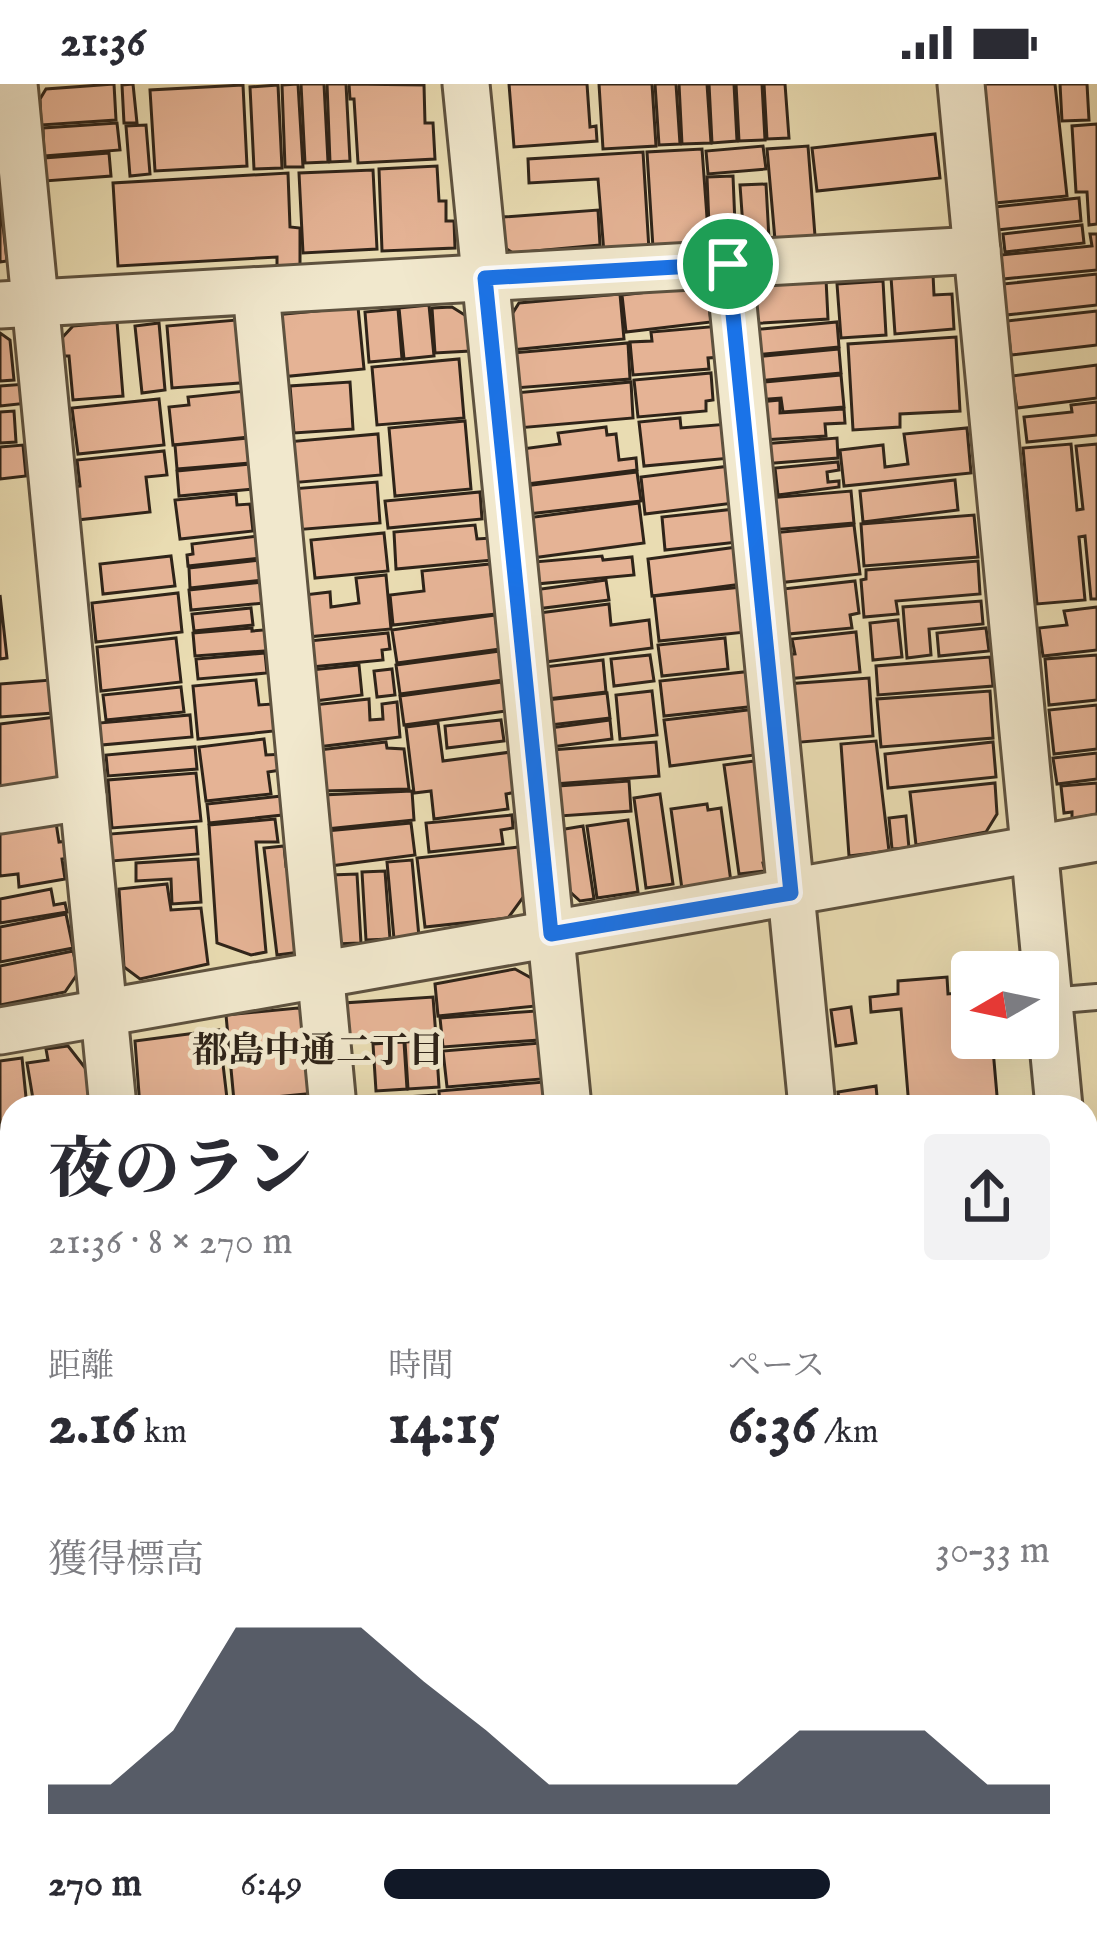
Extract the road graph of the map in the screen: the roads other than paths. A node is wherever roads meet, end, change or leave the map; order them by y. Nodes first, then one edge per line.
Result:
1 (14, 84) edge
2 (466, 84) edge
3 (961, 84) edge
4 (977, 250) junction
5 (728, 264) junction
6 (485, 278) junction
7 (256, 291) junction
8 (18, 304) edge
9 (83, 796) junction
10 (0, 810) edge
11 (1097, 838) edge
12 (1035, 850) junction
13 (791, 893) junction
14 (551, 934) junction
15 (1044, 951) edge
16 (321, 975) junction
17 (1097, 998) edge
18 (1059, 1000) edge
19 (104, 1013) junction
20 (0, 1031) edge
21 (1054, 1059) edge
22 (112, 1095) edge
23 (332, 1095) edge
24 (567, 1095) edge
25 (811, 1095) edge
26 (1058, 1095) edge

1 - 8 street
2 - 6 street
3 - 4 street
4 - 5 street
4 - 12 street
5 - 6 street
5 - 13 street
6 - 7 street
6 - 14 street
7 - 8 street
7 - 16 street
8 - 9 street
9 - 10 street
9 - 19 street
11 - 12 street
12 - 13 street
12 - 15 street
13 - 14 street
13 - 25 street
14 - 16 street
14 - 24 street
16 - 19 street
16 - 23 street
17 - 18 lane
19 - 20 street
19 - 22 street
21 - 26 street

